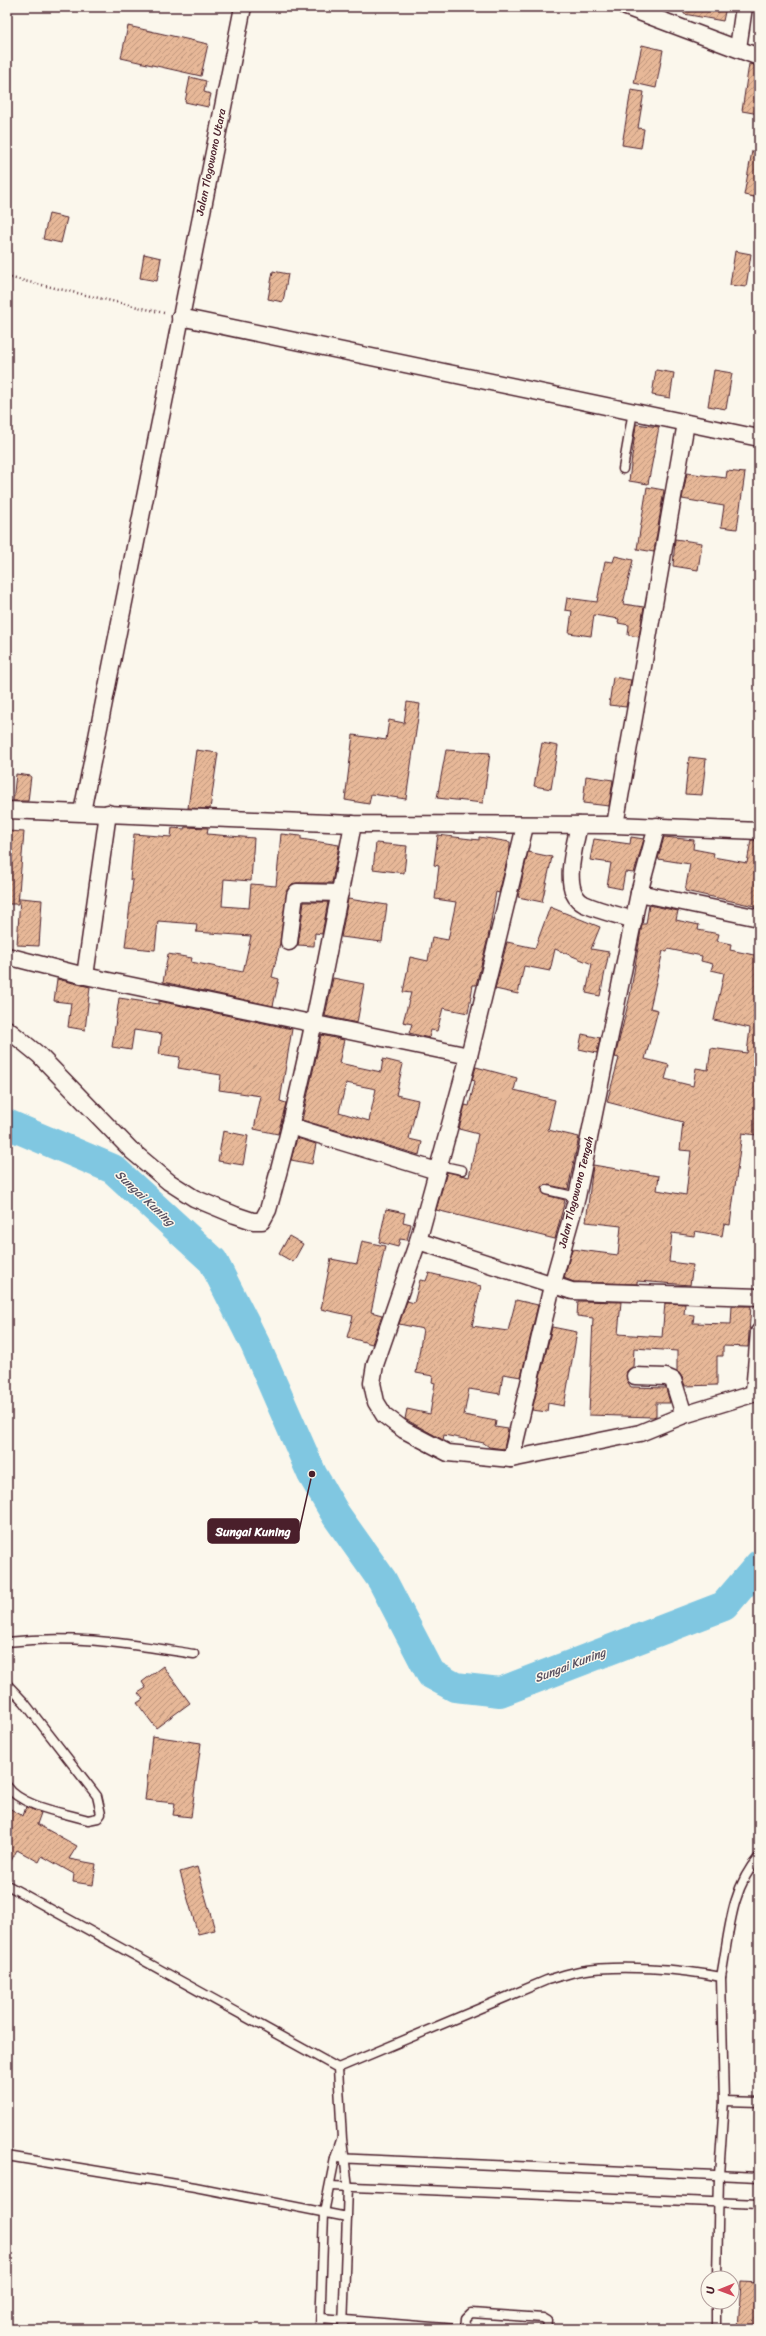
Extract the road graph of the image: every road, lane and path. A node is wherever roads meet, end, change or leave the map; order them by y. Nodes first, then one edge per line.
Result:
1 (243, 7) edge
2 (744, 7) edge
3 (633, 8) edge
4 (738, 48) junction
5 (759, 57) edge
6 (7, 277) edge
7 (180, 317) junction
8 (633, 411) junction
9 (686, 423) junction
10 (759, 438) edge
11 (623, 469) dead end
12 (7, 810) edge
13 (82, 812) junction
14 (108, 813) junction
15 (353, 824) junction
16 (579, 825) junction
17 (615, 825) junction
18 (525, 826) junction
19 (657, 826) junction
20 (759, 830) edge
21 (340, 893) junction
22 (640, 893) junction
23 (759, 918) edge
24 (634, 920) junction
25 (289, 942) dead end
26 (7, 956) edge
27 (85, 976) junction
28 (314, 1022) junction
29 (7, 1029) edge
30 (469, 1056) junction
31 (290, 1126) junction
32 (438, 1168) junction
33 (462, 1170) dead end
34 (547, 1190) dead end
35 (577, 1197) junction
36 (418, 1241) junction
37 (552, 1286) junction
38 (759, 1297) edge
39 (759, 1332) edge
40 (635, 1376) dead end
41 (756, 1392) edge
42 (684, 1415) junction
43 (511, 1459) junction
44 (7, 1642) edge
45 (194, 1654) dead end
46 (7, 1684) edge
47 (7, 1786) edge
48 (759, 1857) edge
49 (7, 1885) edge
50 (721, 1977) junction
51 (338, 2068) junction
52 (724, 2101) junction
53 (759, 2102) edge
54 (342, 2139) junction
55 (7, 2156) edge
56 (335, 2158) junction
57 (346, 2159) junction
58 (719, 2176) junction
59 (759, 2177) edge
60 (330, 2186) junction
61 (348, 2187) junction
62 (719, 2202) junction
63 (759, 2204) edge
64 (324, 2213) junction
65 (347, 2217) junction
66 (717, 2270) edge
67 (716, 2310) edge
68 (321, 2318) junction
69 (344, 2320) junction
70 (320, 2329) edge
71 (343, 2329) edge
72 (457, 2329) edge
73 (465, 2329) edge
74 (547, 2329) edge
75 (716, 2329) edge

1 - 7 street, Jalan Tlogowono Utara
2 - 4 street
3 - 4 street
4 - 5 street
6 - 7 path
7 - 8 street
7 - 13 street, Jalan Tlogowono Utara
8 - 9 street
8 - 11 lane
9 - 10 street
9 - 17 street
12 - 13 street
13 - 14 street
14 - 15 street
14 - 27 street
15 - 18 street
15 - 21 street
16 - 17 street
16 - 18 street
16 - 24 street
17 - 19 street
18 - 30 street
19 - 20 street
19 - 22 street, Jalan Tlogowono Tengah
21 - 25 street
21 - 28 street
22 - 23 street
22 - 24 street, Jalan Tlogowono Tengah
24 - 35 street, Jalan Tlogowono Tengah
26 - 27 street
27 - 28 street
28 - 30 street
28 - 31 street
29 - 31 street
30 - 32 street
31 - 32 street
32 - 33 lane
32 - 36 street
34 - 35 lane
35 - 37 street, Jalan Tlogowono Tengah
36 - 37 street
36 - 43 street
37 - 38 street
37 - 43 street, Jalan Tlogowono Tengah
39 - 41 street
40 - 42 street
41 - 42 street
42 - 43 street
44 - 45 lane
46 - 47 lane
48 - 50 lane
49 - 51 lane
50 - 51 lane
50 - 52 lane
51 - 54 lane
52 - 53 lane
52 - 58 lane
54 - 56 lane
54 - 57 lane
55 - 64 lane
56 - 57 lane
56 - 60 lane
57 - 58 lane
57 - 61 lane
58 - 59 lane
58 - 62 lane
60 - 61 lane
60 - 64 lane
61 - 62 lane
61 - 65 lane
62 - 63 lane
62 - 66 lane
64 - 65 lane
64 - 68 lane
65 - 69 lane
67 - 75 lane
68 - 69 lane
68 - 70 lane
69 - 71 lane
69 - 72 lane
73 - 74 lane

